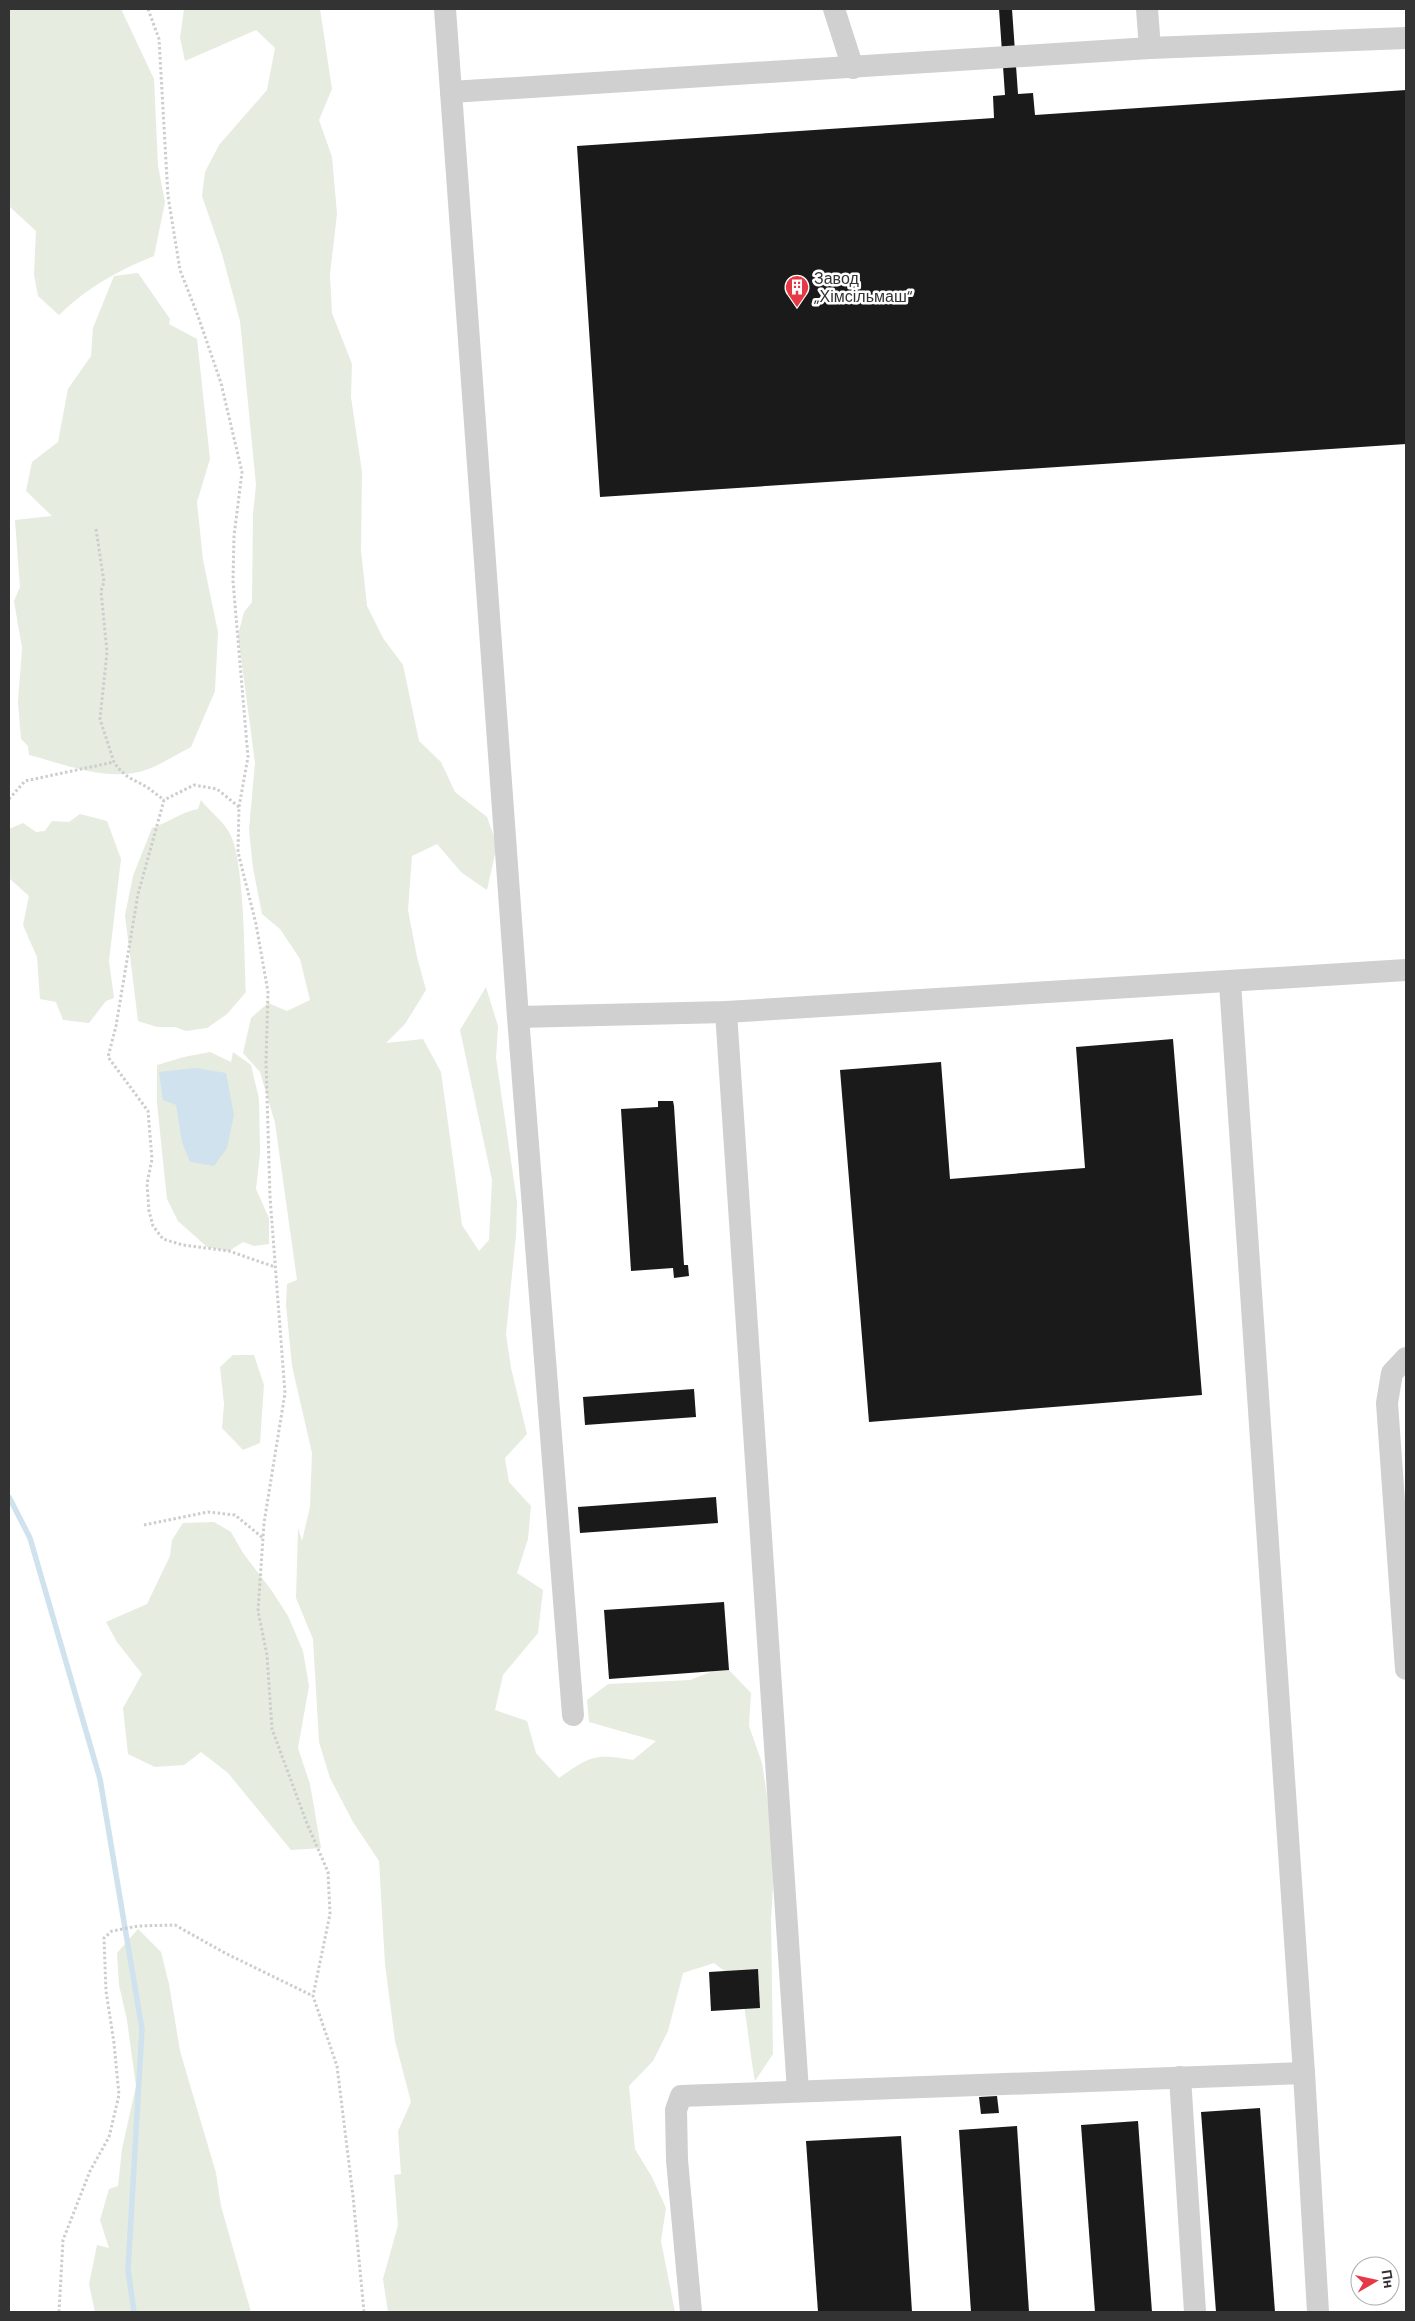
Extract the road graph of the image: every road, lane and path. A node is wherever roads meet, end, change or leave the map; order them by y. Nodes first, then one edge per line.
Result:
1 (148, 9) edge
2 (445, 9) edge
3 (834, 9) edge
4 (1147, 9) edge
5 (1406, 38) edge
6 (1150, 48) junction
7 (853, 68) junction
8 (451, 92) junction
9 (96, 529) dead end
10 (114, 762) junction
11 (9, 799) edge
12 (164, 800) junction
13 (239, 807) junction
14 (1406, 970) edge
15 (1230, 983) junction
16 (726, 1012) junction
17 (518, 1017) junction
18 (275, 1267) junction
19 (1406, 1358) edge
20 (144, 1525) dead end
21 (263, 1538) junction
22 (1406, 1669) edge
23 (572, 1715) dead end
24 (313, 1996) junction
25 (1304, 2073) junction
26 (1180, 2077) junction
27 (798, 2091) junction
28 (59, 2312) edge
29 (364, 2312) edge
30 (691, 2312) edge
31 (1195, 2312) edge
32 (1318, 2312) edge

1 - 13 path
2 - 8 lane
3 - 7 lane
4 - 6 lane
5 - 6 lane
6 - 7 lane
7 - 8 lane
8 - 17 lane
9 - 10 path
10 - 11 path
10 - 12 path
12 - 13 path
12 - 18 path
13 - 18 path
14 - 15 lane
15 - 16 lane
15 - 25 lane
16 - 17 lane
16 - 27 lane
17 - 23 lane
18 - 21 path
19 - 22 lane
20 - 21 path
21 - 24 path
24 - 28 path
24 - 29 path
25 - 26 lane
25 - 32 lane
26 - 27 lane
26 - 31 lane
27 - 30 lane

